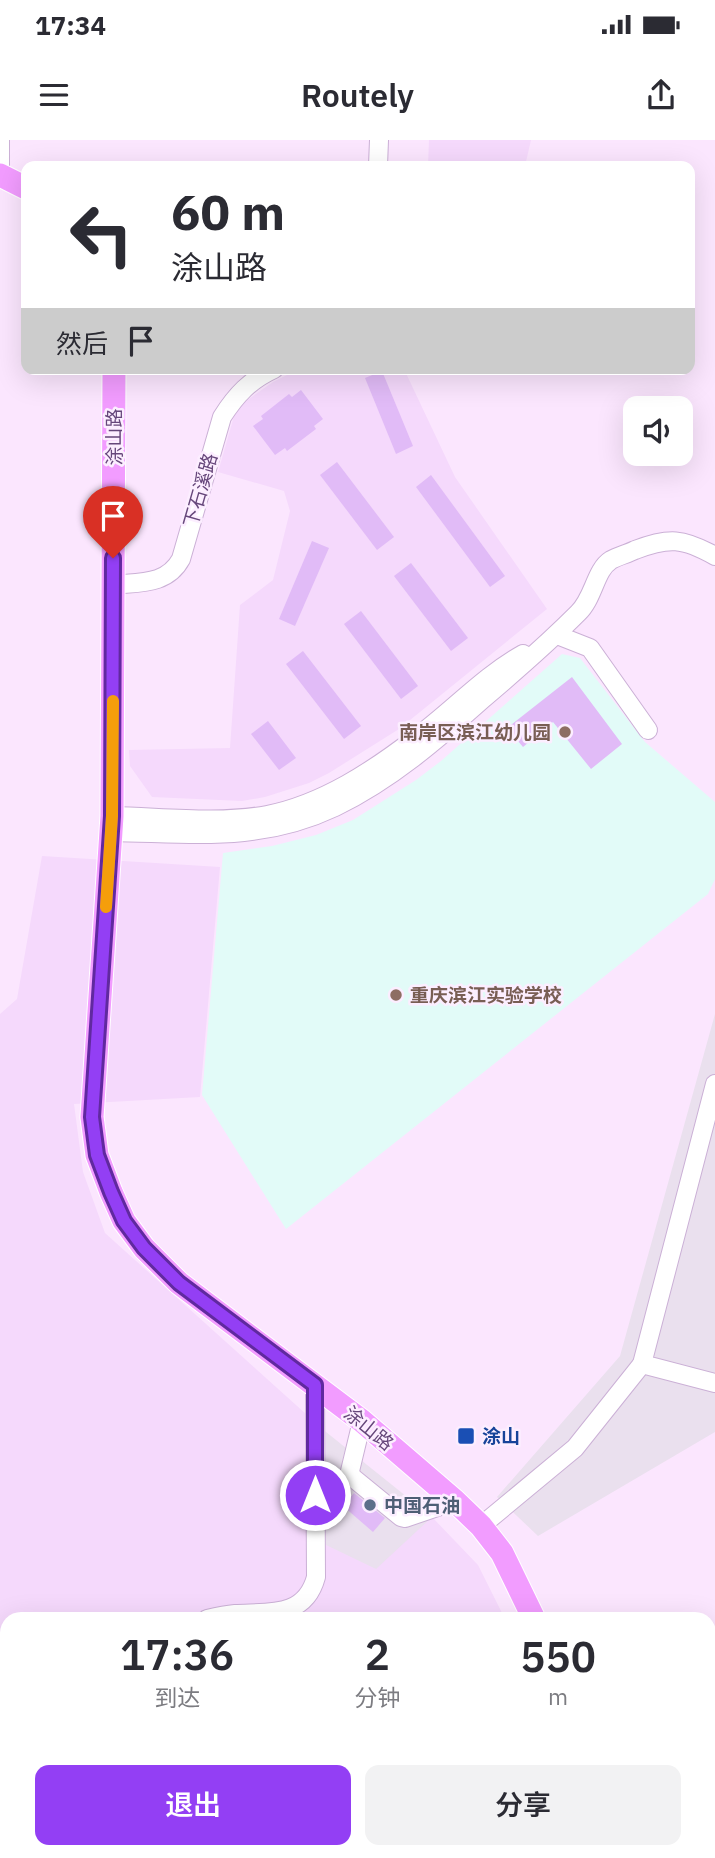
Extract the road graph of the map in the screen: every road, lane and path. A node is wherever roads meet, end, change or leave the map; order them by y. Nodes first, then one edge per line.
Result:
1 (0, 140) edge
2 (379, 140) edge
3 (378, 161) edge
4 (0, 175) edge
5 (21, 186) edge
6 (114, 375) edge
7 (263, 375) edge
8 (715, 556) edge
9 (113, 585) junction
10 (557, 635) junction
11 (648, 730) dead end
12 (112, 824) junction
13 (715, 1084) edge
14 (642, 1364) junction
15 (715, 1383) edge
16 (315, 1385) junction
17 (362, 1421) junction
18 (455, 1501) junction
19 (481, 1526) junction
20 (278, 1612) edge
21 (531, 1612) edge

1 - 4 street
2 - 3 street
4 - 5 main road
6 - 9 main road, 涂山路
7 - 9 street, 下石溪路
8 - 10 street
9 - 12 main road, 涂山路
10 - 11 street
10 - 12 street
12 - 16 main road, 涂山路
13 - 14 street
14 - 15 street
14 - 19 street
16 - 17 main road, 涂山路
16 - 20 street
17 - 18 main road, 涂山路
17 - 18 street
18 - 19 main road, 涂山路
19 - 21 main road, 涂山路

